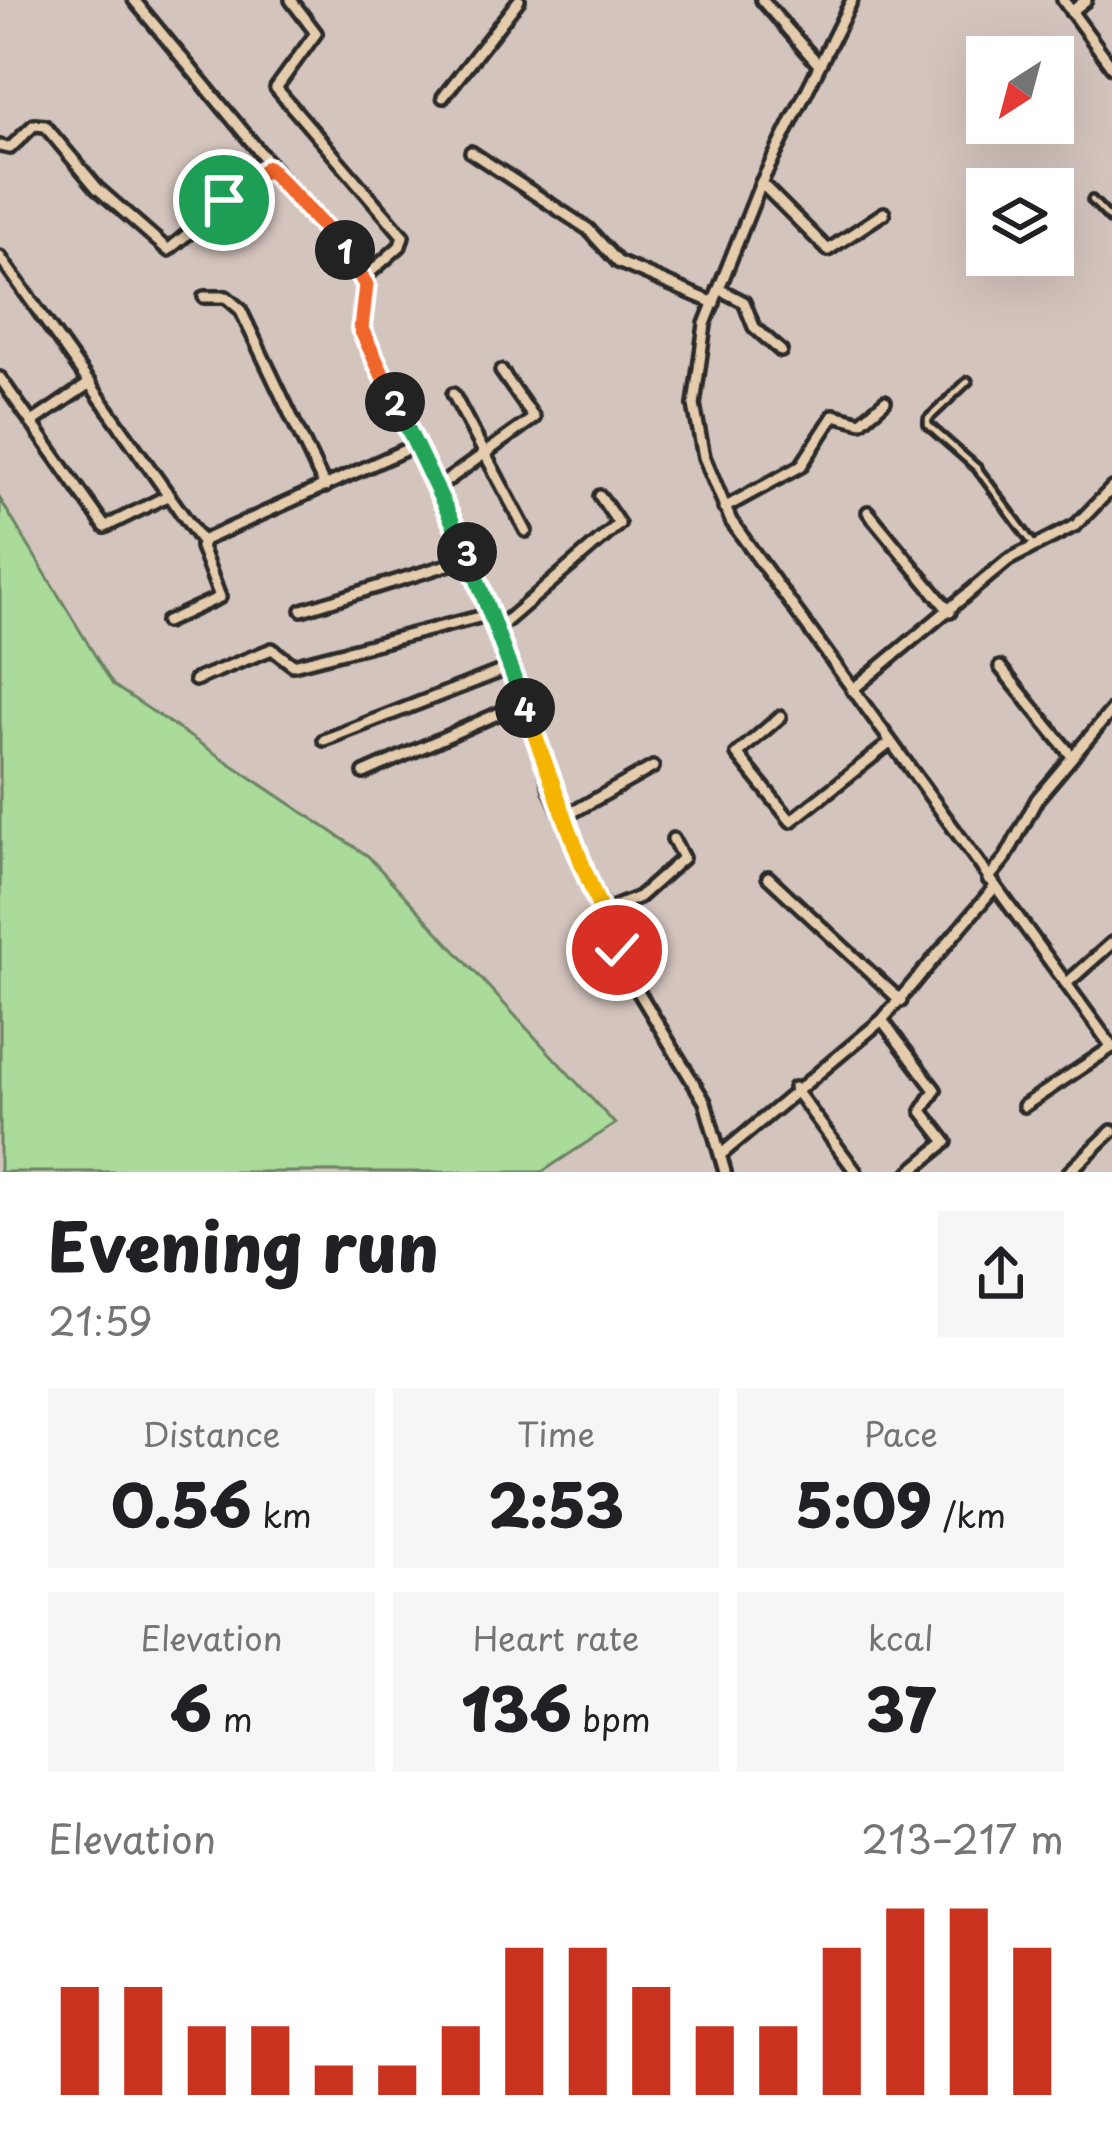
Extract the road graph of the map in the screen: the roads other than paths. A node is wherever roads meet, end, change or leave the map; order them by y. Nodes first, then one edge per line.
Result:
1 (134, 0) edge
2 (291, 0) edge
3 (519, 0) edge
4 (762, 0) edge
5 (852, 0) edge
6 (1063, 0) edge
7 (1086, 0) edge
8 (1071, 12) junction
9 (819, 65) junction
10 (1112, 67) edge
11 (443, 97) dead end
12 (0, 146) edge
13 (471, 152) dead end
14 (268, 168) junction
15 (761, 183) junction
16 (1092, 200) dead end
17 (884, 213) dead end
18 (1112, 221) edge
19 (0, 257) edge
20 (364, 278) junction
21 (719, 289) junction
22 (205, 297) dead end
23 (713, 304) junction
24 (781, 351) dead end
25 (501, 371) dead end
26 (0, 377) edge
27 (968, 381) dead end
28 (90, 383) junction
29 (453, 394) dead end
30 (885, 401) dead end
31 (31, 423) junction
32 (416, 445) junction
33 (484, 454) junction
34 (438, 487) junction
35 (325, 488) junction
36 (1112, 488) edge
37 (169, 495) junction
38 (599, 496) dead end
39 (724, 508) junction
40 (868, 512) dead end
41 (526, 532) dead end
42 (202, 542) junction
43 (1033, 544) junction
44 (470, 558) junction
45 (302, 610) dead end
46 (950, 612) junction
47 (491, 614) junction
48 (166, 622) dead end
49 (496, 630) junction
50 (1000, 667) dead end
51 (509, 668) junction
52 (195, 680) dead end
53 (852, 689) junction
54 (523, 703) junction
55 (1112, 710) edge
56 (780, 717) dead end
57 (324, 740) dead end
58 (890, 743) junction
59 (1071, 755) junction
60 (653, 767) dead end
61 (364, 773) dead end
62 (564, 818) junction
63 (673, 839) dead end
64 (768, 877) dead end
65 (991, 883) junction
66 (604, 911) junction
67 (1112, 944) edge
68 (1067, 983) junction
69 (901, 1001) junction
70 (882, 1020) junction
71 (1112, 1047) edge
72 (794, 1088) junction
73 (1024, 1106) dead end
74 (1112, 1131) edge
75 (724, 1152) junction
76 (725, 1172) edge
77 (856, 1172) edge
78 (910, 1172) edge
79 (1069, 1172) edge

1 - 14 street
2 - 20 street
3 - 11 street
4 - 9 street
5 - 9 street
6 - 8 street
7 - 8 street
8 - 10 street
9 - 15 street
12 - 14 street
13 - 23 street
14 - 20 street
15 - 17 street
15 - 21 street
16 - 18 lane
19 - 28 street
20 - 32 street
21 - 23 street
21 - 24 street
22 - 35 street
23 - 39 street
25 - 33 street
26 - 31 street
27 - 43 lane
28 - 31 street
28 - 37 street
29 - 33 street
30 - 39 street
31 - 37 street
32 - 34 street
32 - 35 street
33 - 34 street
33 - 41 street
34 - 44 street
35 - 42 street
36 - 43 street
37 - 42 street
38 - 49 street
39 - 53 street
40 - 46 street
42 - 48 street
43 - 46 street
44 - 45 street
44 - 47 street
46 - 53 street
47 - 49 street
47 - 52 street
49 - 51 street
50 - 59 street
51 - 54 street
51 - 57 street
53 - 58 street
54 - 61 street
54 - 62 street
55 - 59 street
56 - 58 street
58 - 65 street
59 - 65 street
60 - 62 street
62 - 66 street
63 - 66 street
64 - 69 street
65 - 68 street
65 - 69 street
66 - 75 street
67 - 68 street
68 - 71 street
69 - 70 street
70 - 72 street
70 - 78 street
71 - 73 street
72 - 75 street
72 - 77 street
74 - 79 street
75 - 76 street

